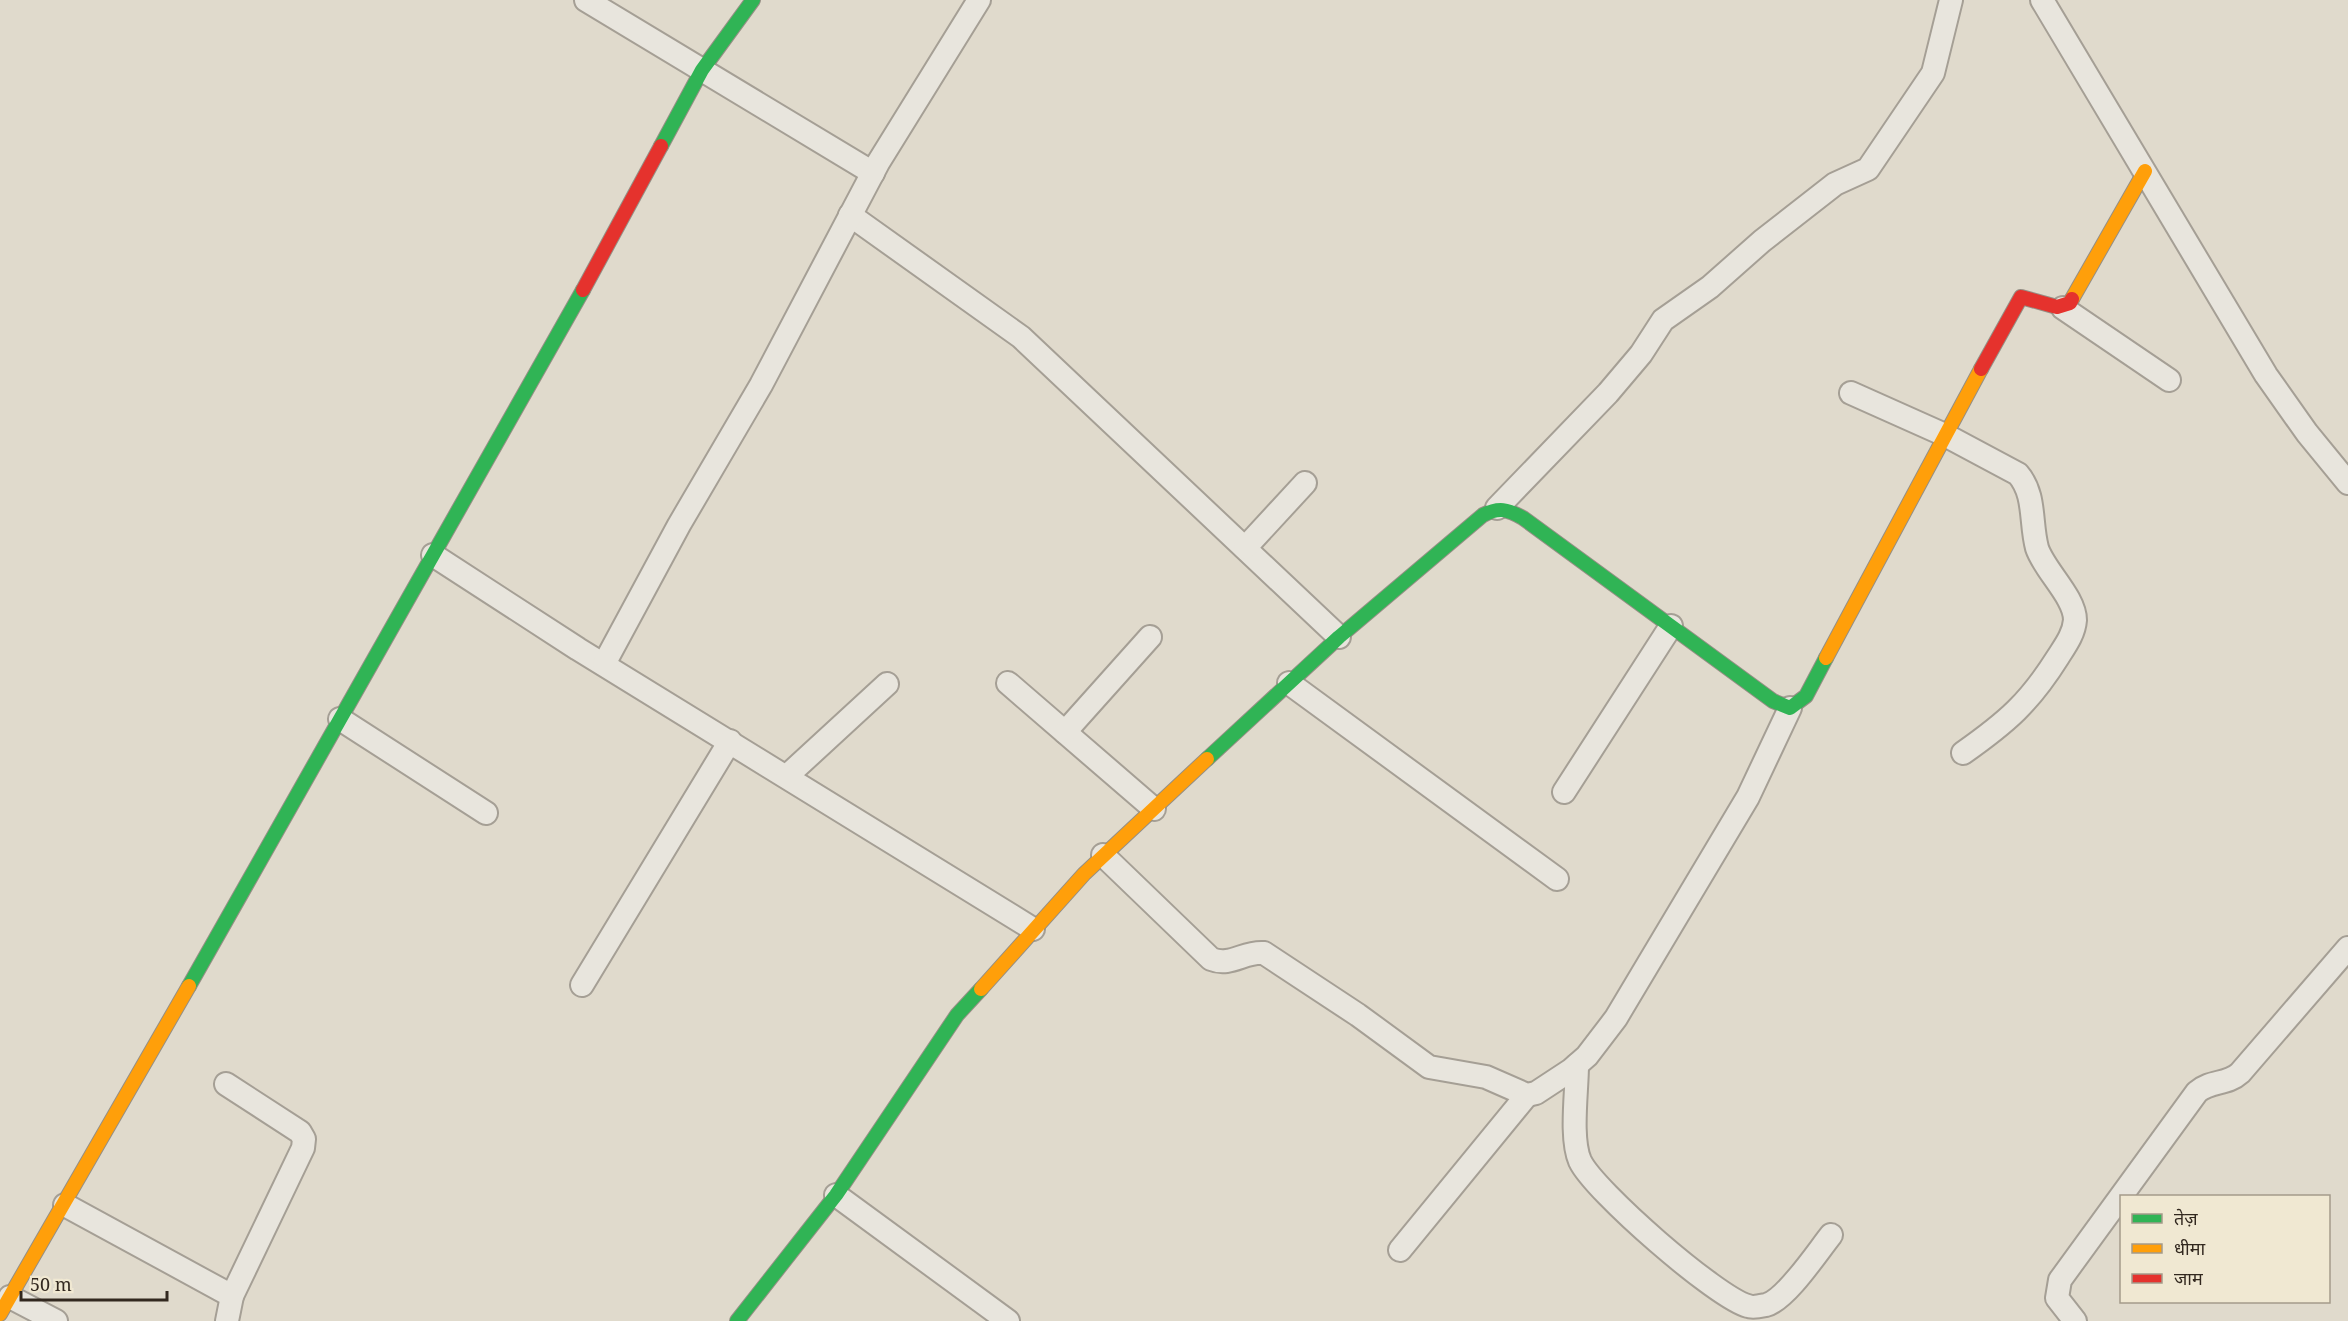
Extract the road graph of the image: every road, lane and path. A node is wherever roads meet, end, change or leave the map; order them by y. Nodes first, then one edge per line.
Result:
1 (586, 0) edge
2 (753, 0) edge
3 (979, 0) edge
4 (1951, 0) edge
5 (2042, 0) edge
6 (702, 70) junction
7 (2145, 171) junction
8 (873, 173) junction
9 (850, 215) junction
10 (2063, 308) junction
11 (2169, 380) dead end
12 (1851, 393) dead end
13 (1945, 435) junction
14 (1305, 483) dead end
15 (2348, 483) edge
16 (1497, 508) junction
17 (1245, 549) junction
18 (433, 555) junction
19 (1671, 626) junction
20 (1150, 637) dead end
21 (1339, 637) junction
22 (604, 664) junction
23 (1008, 683) dead end
24 (1289, 683) junction
25 (887, 684) dead end
26 (1790, 708) junction
27 (340, 719) junction
28 (1065, 732) junction
29 (730, 741) junction
30 (1963, 753) dead end
31 (787, 776) junction
32 (1564, 792) dead end
33 (1154, 809) junction
34 (486, 813) dead end
35 (1103, 855) junction
36 (1557, 879) dead end
37 (1033, 929) junction
38 (2348, 948) edge
39 (582, 985) dead end
40 (1577, 1065) junction
41 (226, 1084) dead end
42 (1527, 1095) junction
43 (836, 1195) junction
44 (2122, 1195) edge
45 (2120, 1197) edge
46 (65, 1205) junction
47 (1831, 1235) dead end
48 (1400, 1250) dead end
49 (232, 1296) junction
50 (5, 1306) edge
51 (56, 1321) edge
52 (227, 1321) edge
53 (737, 1321) edge
54 (1008, 1321) edge
55 (2075, 1321) edge

1 - 6 street
2 - 6 street
3 - 8 street
4 - 16 street
5 - 7 street
6 - 8 street
6 - 18 street
7 - 10 street
7 - 15 street
8 - 9 street
9 - 17 street
9 - 22 street
10 - 11 street
10 - 13 street
12 - 13 street
13 - 26 street
13 - 30 street
14 - 17 street
16 - 19 street
16 - 21 street
17 - 21 street
18 - 22 street
18 - 27 street
19 - 26 street
19 - 32 street
20 - 28 street
21 - 24 street
22 - 29 street
23 - 28 street
24 - 33 street
24 - 36 street
25 - 31 street
26 - 40 street
27 - 34 street
27 - 46 street
28 - 33 street
29 - 31 street
29 - 39 street
31 - 37 street
33 - 35 street
35 - 37 street
35 - 42 street
37 - 43 street
38 - 44 street
40 - 42 street
40 - 47 street
41 - 49 street
42 - 48 street
43 - 53 street
43 - 54 street
45 - 55 street
46 - 49 street
46 - 50 street
49 - 52 street
50 - 51 street

